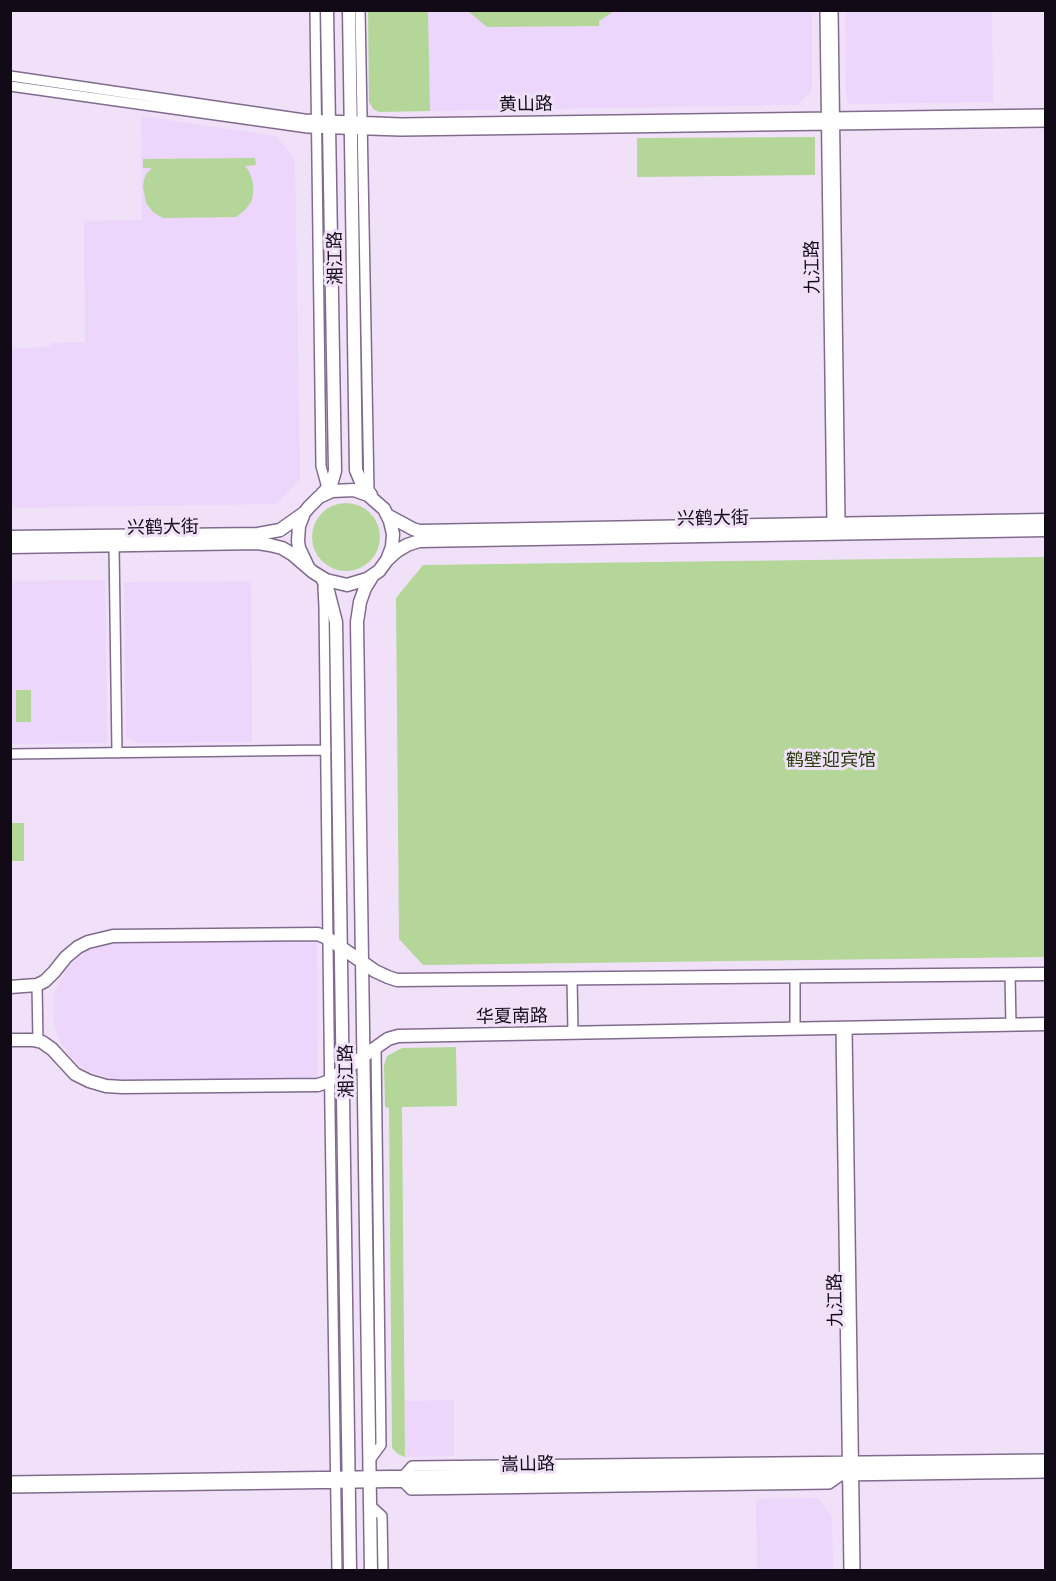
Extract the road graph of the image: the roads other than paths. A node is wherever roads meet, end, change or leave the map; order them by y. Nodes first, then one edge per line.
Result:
1 (315, 10) edge
2 (327, 10) edge
3 (349, 10) edge
4 (360, 10) edge
5 (825, 10) edge
6 (833, 10) edge
7 (10, 76) edge
8 (10, 86) edge
9 (1046, 114) edge
10 (830, 121) junction
11 (1046, 122) edge
12 (323, 124) junction
13 (356, 125) junction
14 (323, 493) junction
15 (371, 496) junction
16 (304, 513) junction
17 (387, 515) junction
18 (1046, 520) edge
19 (836, 523) junction
20 (1046, 530) edge
21 (10, 537) edge
22 (114, 545) junction
23 (10, 547) edge
24 (387, 560) junction
25 (308, 567) junction
26 (374, 575) junction
27 (322, 578) junction
28 (326, 750) junction
29 (117, 753) junction
30 (10, 754) edge
31 (328, 939) junction
32 (341, 947) junction
33 (362, 962) junction
34 (1010, 974) junction
35 (1046, 974) edge
36 (795, 976) junction
37 (572, 978) junction
38 (37, 985) junction
39 (10, 987) edge
40 (1046, 1024) edge
41 (1011, 1025) junction
42 (844, 1028) junction
43 (795, 1029) junction
44 (573, 1033) junction
45 (10, 1040) edge
46 (38, 1041) junction
47 (376, 1047) junction
48 (364, 1056) junction
49 (343, 1071) junction
50 (330, 1080) junction
51 (1046, 1459) edge
52 (370, 1460) junction
53 (1046, 1466) edge
54 (849, 1470) junction
55 (1046, 1473) edge
56 (370, 1479) junction
57 (404, 1479) junction
58 (342, 1480) junction
59 (10, 1481) edge
60 (10, 1488) edge
61 (370, 1505) junction
62 (337, 1570) edge
63 (350, 1570) edge
64 (371, 1570) edge
65 (383, 1570) edge
66 (849, 1570) edge
67 (855, 1570) edge

1 - 12 street
2 - 12 main road, 湘江路
3 - 13 main road, 湘江路
4 - 13 street
5 - 10 street, 九江路
6 - 10 street, 九江路
7 - 12 street, 黄山路
8 - 12 street, 黄山路
9 - 10 street, 黄山路
10 - 11 street, 黄山路
10 - 13 street, 黄山路
10 - 19 street, 九江路
12 - 13 street, 黄山路
12 - 14 main road, 湘江路
13 - 15 main road, 湘江路
14 - 15 main road
14 - 16 main road
15 - 17 main road
16 - 21 main road, 兴鹤大街
16 - 25 main road
17 - 19 main road, 兴鹤大街
17 - 24 main road
18 - 19 main road, 兴鹤大街
20 - 24 main road, 兴鹤大街
22 - 23 main road, 兴鹤大街
22 - 25 main road, 兴鹤大街
22 - 29 street
24 - 26 main road
25 - 27 main road
26 - 27 main road
26 - 33 main road, 湘江路
27 - 28 street
27 - 32 main road, 湘江路
28 - 29 street
28 - 31 street
29 - 30 street
31 - 32 main road, 华夏南路
31 - 38 main road, 华夏南路
31 - 50 street
32 - 33 main road, 华夏南路
32 - 49 main road, 湘江路
33 - 37 main road, 华夏南路
33 - 48 main road, 湘江路
34 - 35 main road, 华夏南路
34 - 36 main road, 华夏南路
34 - 41 street
36 - 37 main road, 华夏南路
36 - 43 street
37 - 44 street
38 - 39 main road
38 - 46 street
40 - 41 main road, 华夏南路
41 - 42 main road, 华夏南路
42 - 43 main road, 华夏南路
42 - 54 street, 九江路
43 - 44 main road, 华夏南路
44 - 47 main road, 华夏南路
45 - 46 main road
46 - 50 main road, 华夏南路
47 - 48 main road, 华夏南路
47 - 52 street
48 - 49 main road, 华夏南路
48 - 52 main road, 湘江路
49 - 50 main road, 华夏南路
49 - 58 main road, 湘江路
50 - 58 street
51 - 54 street
52 - 56 main road, 湘江路
53 - 54 street, 嵩山路
54 - 55 street, 嵩山路
54 - 57 street, 嵩山路
54 - 57 street
54 - 66 street, 九江路
54 - 67 street, 九江路
56 - 57 street, 嵩山路
56 - 58 street, 嵩山路
56 - 61 main road, 湘江路
58 - 59 street, 嵩山路
58 - 60 street, 嵩山路
58 - 62 street
58 - 63 main road, 湘江路
61 - 64 main road, 湘江路
61 - 65 street

